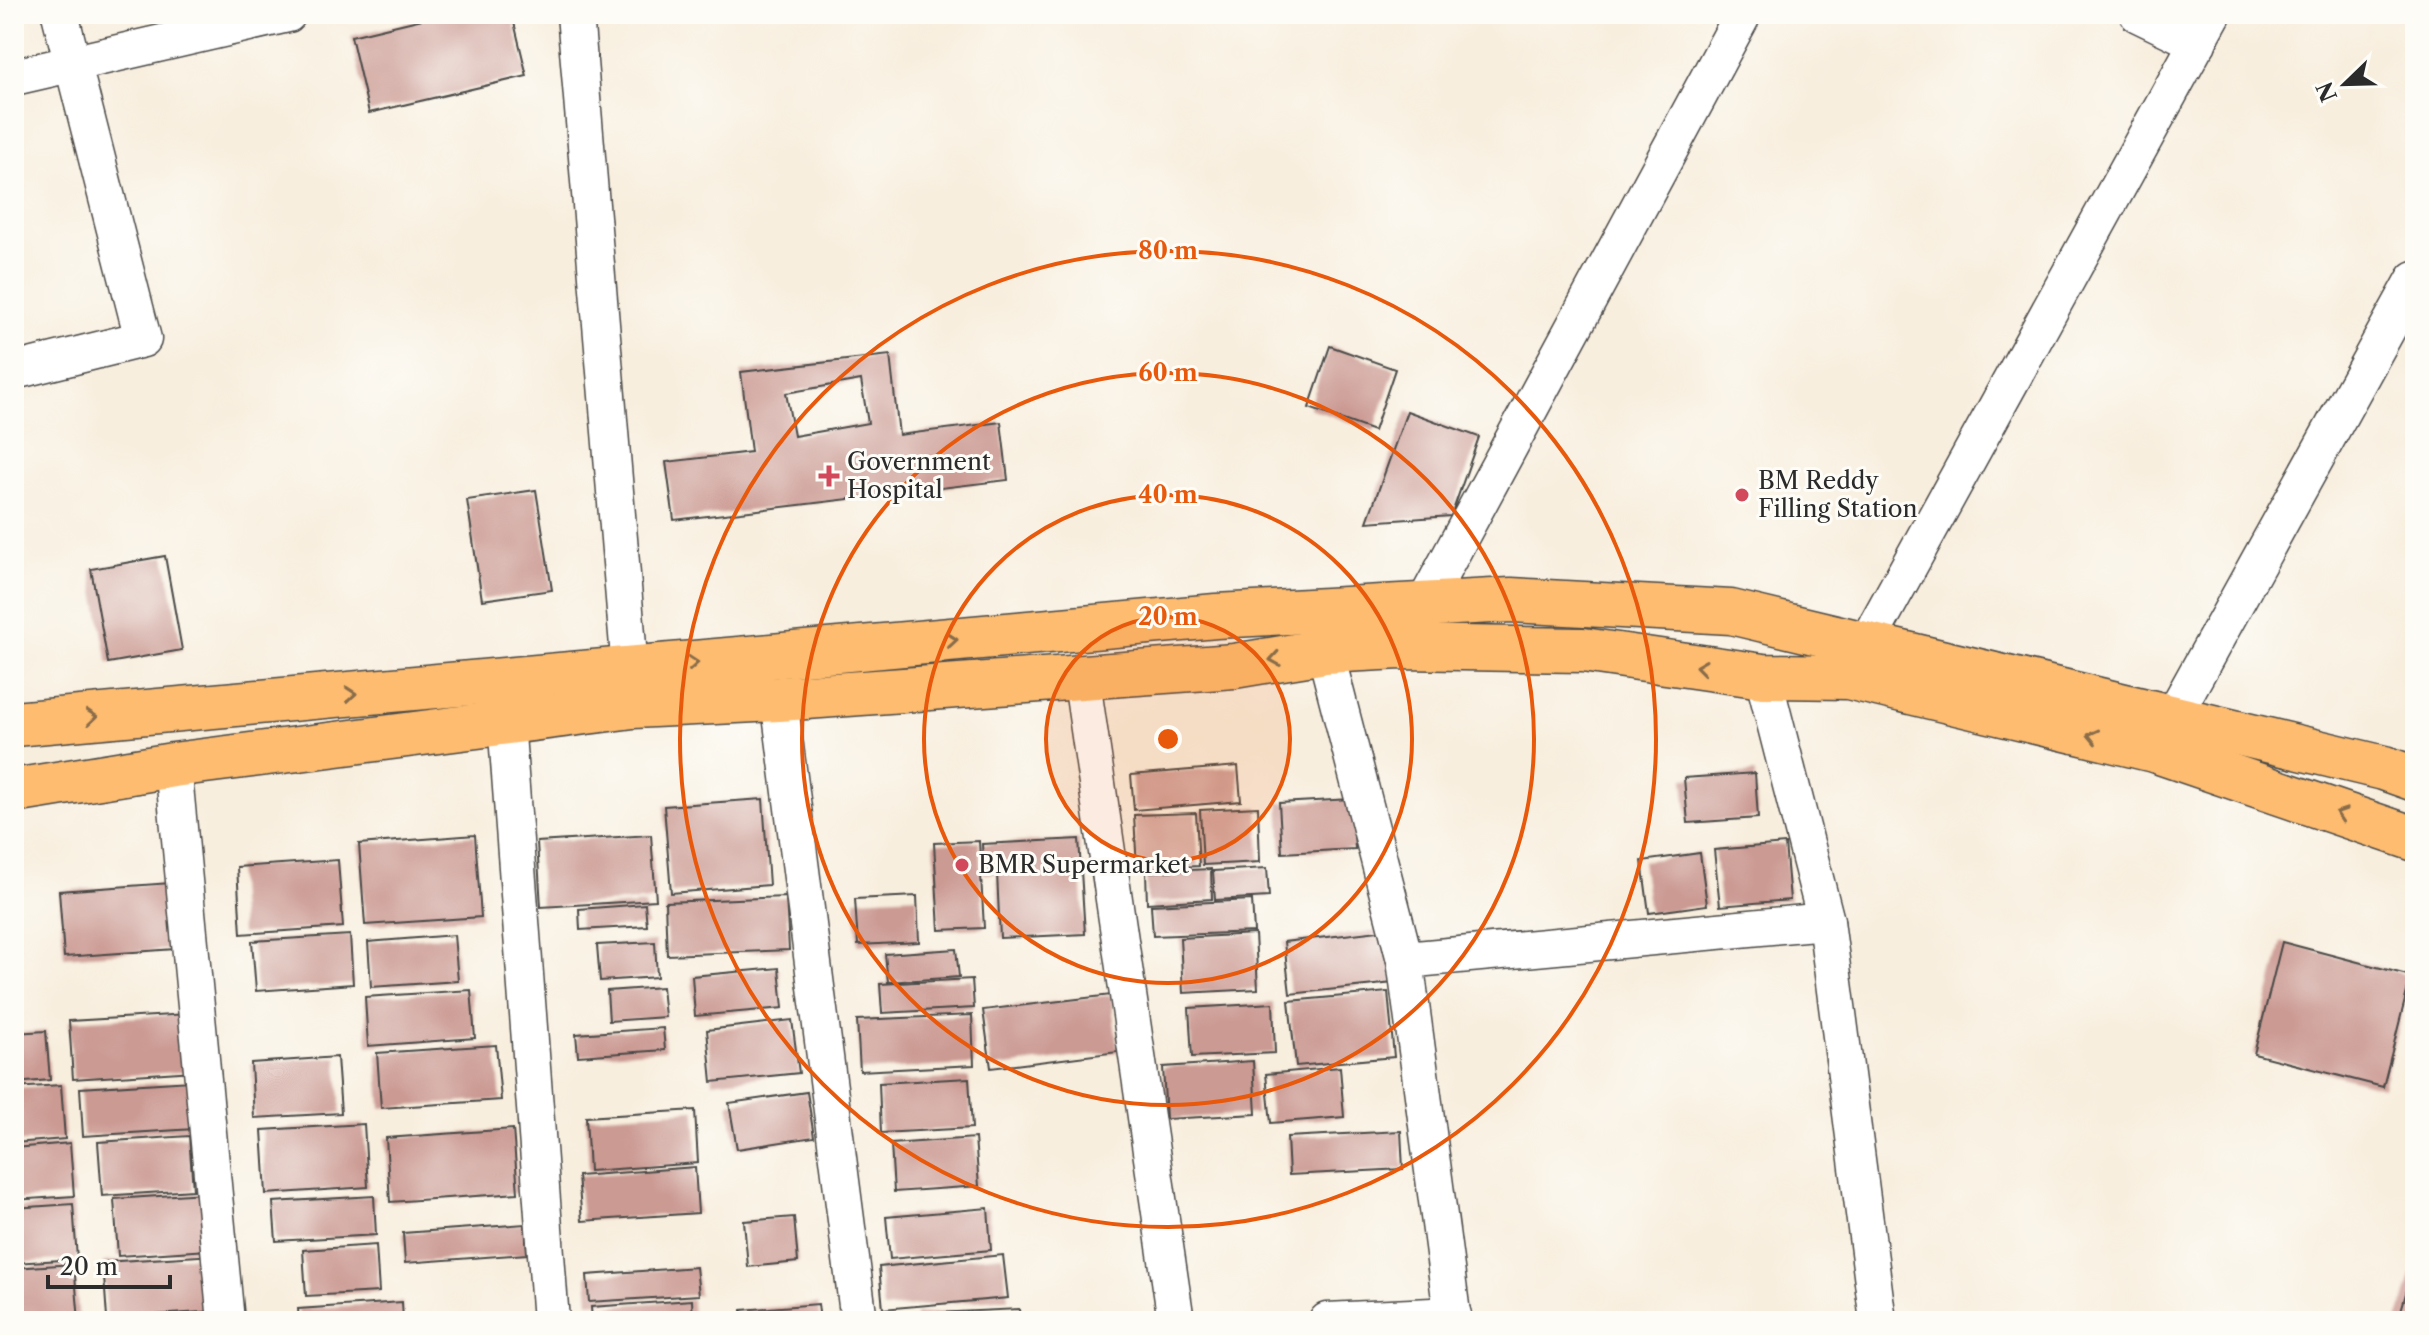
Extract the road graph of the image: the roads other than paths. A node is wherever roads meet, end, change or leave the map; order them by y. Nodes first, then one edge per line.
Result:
1 (60, 14) edge
2 (288, 14) edge
3 (575, 14) edge
4 (1743, 14) edge
5 (2138, 14) edge
6 (2206, 28) edge
7 (73, 62) junction
8 (14, 77) edge
9 (2415, 279) edge
10 (14, 371) edge
11 (1424, 604) junction
12 (1401, 647) junction
13 (1325, 651) junction
14 (1857, 661) junction
15 (1081, 675) junction
16 (1763, 676) junction
17 (631, 687) junction
18 (779, 699) junction
19 (506, 721) junction
20 (14, 724) edge
21 (2163, 734) junction
22 (173, 765) junction
23 (2415, 779) edge
24 (14, 791) edge
25 (2415, 839) edge
26 (1826, 921) junction
27 (1405, 960) junction
28 (1453, 1318) edge
29 (226, 1321) edge
30 (551, 1321) edge
31 (859, 1321) edge
32 (1176, 1321) edge
33 (1327, 1321) edge
34 (1878, 1321) edge

1 - 7 street
2 - 7 street
3 - 17 street
4 - 11 street
5 - 6 street
6 - 14 street
7 - 8 street
7 - 10 street
9 - 21 street
11 - 12 street
11 - 14 main road
17 -> 11 main road
12 - 13 main road
16 -> 12 main road
13 -> 15 main road
13 - 27 street
14 - 16 main road
14 - 21 main road
15 - 18 main road
15 - 32 street
16 - 26 street
17 - 18 main road
17 - 19 main road
20 -> 17 main road
18 - 31 street
19 - 22 main road
19 - 30 street
21 - 23 main road
25 -> 21 main road
22 - 24 main road
22 - 29 street
26 - 27 street
26 - 34 street
27 - 28 street
28 - 33 street

